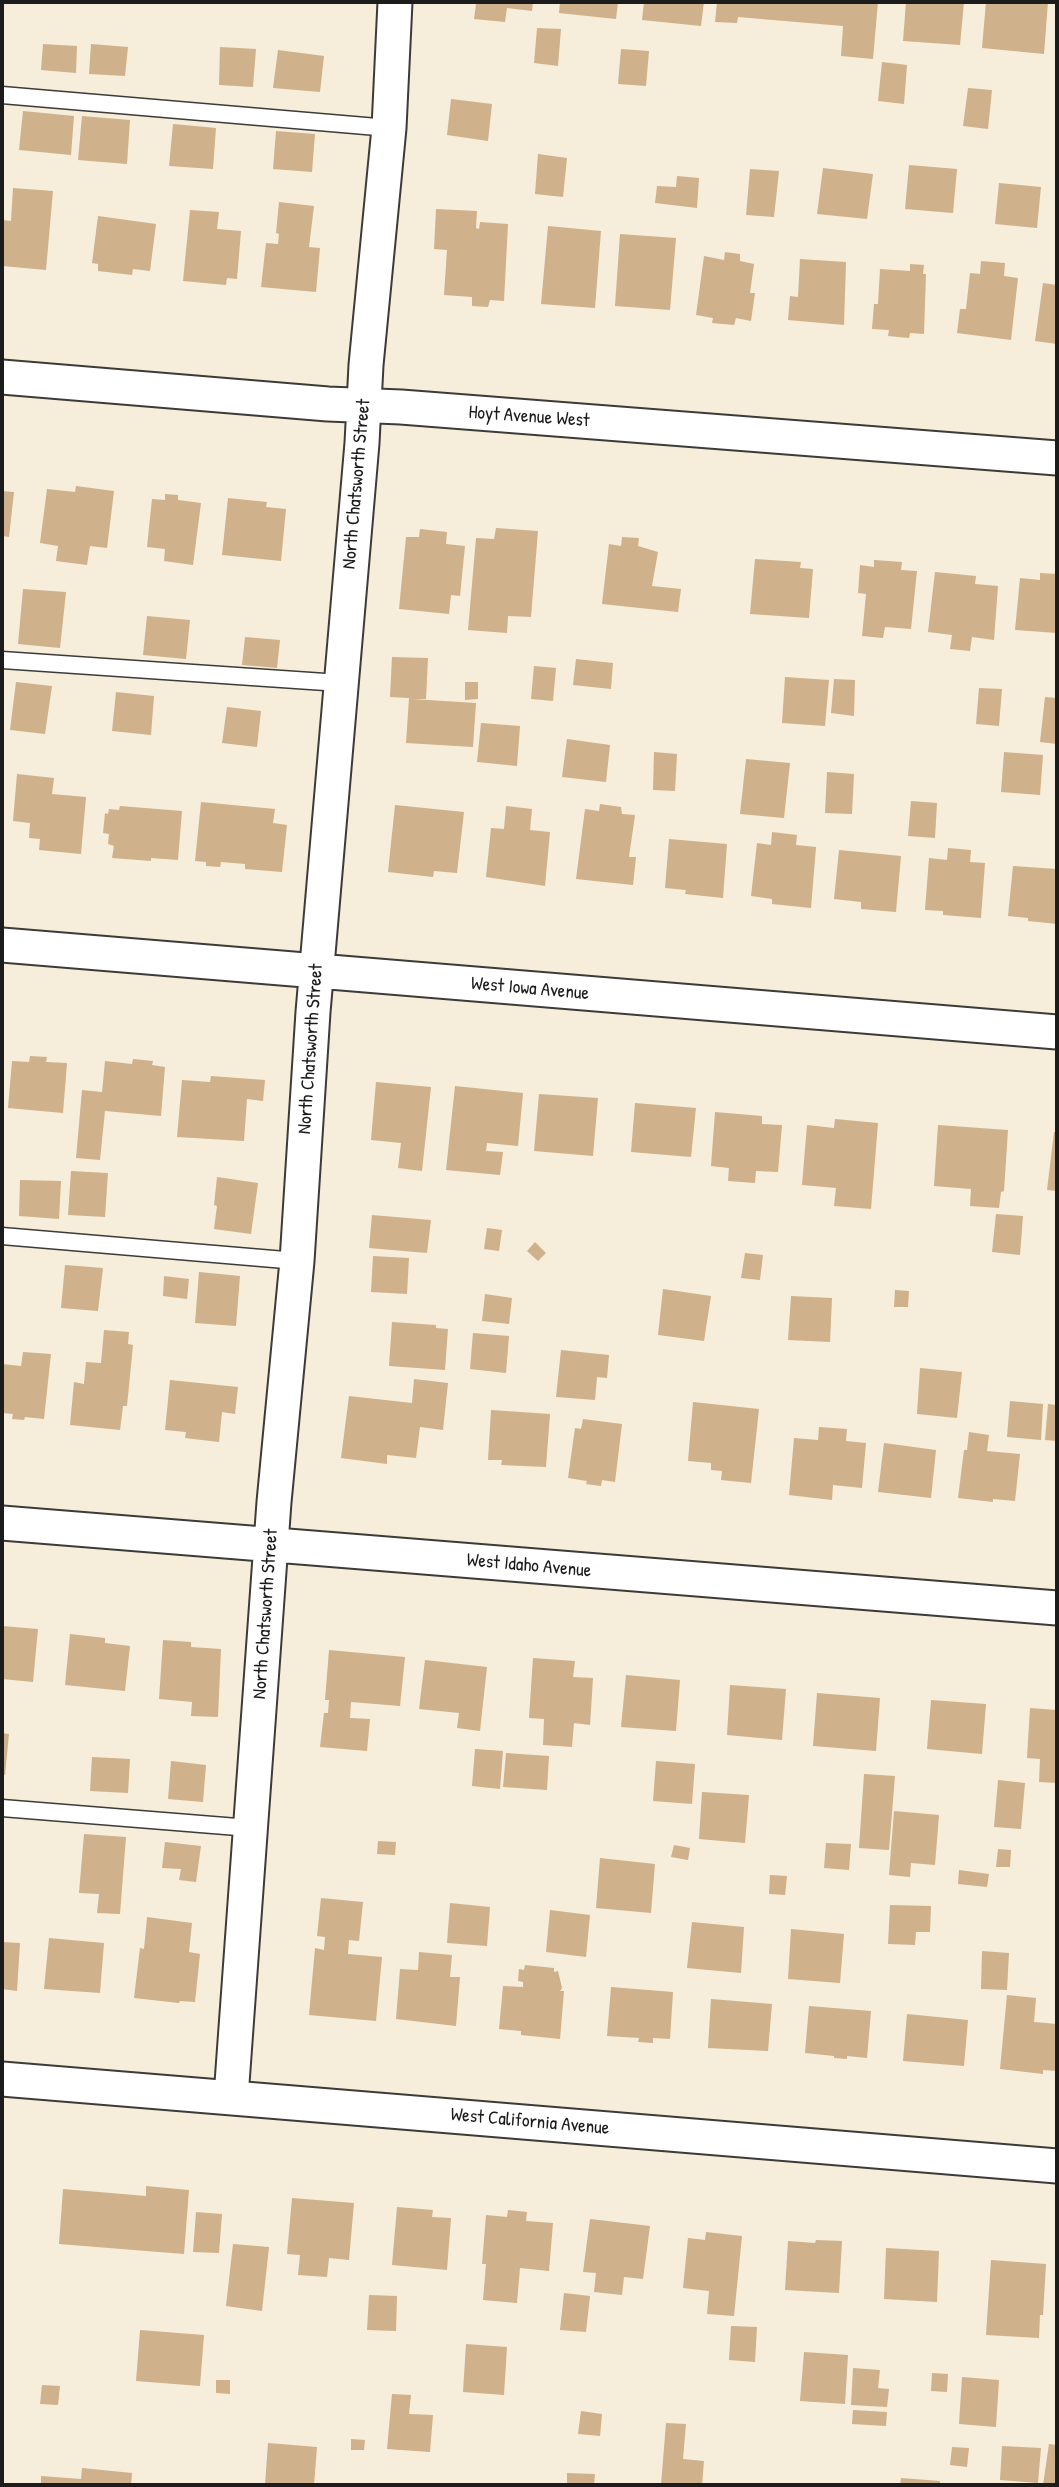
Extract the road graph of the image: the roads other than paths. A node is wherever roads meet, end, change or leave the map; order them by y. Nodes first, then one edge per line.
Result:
1 (396, 2) edge
2 (2, 94) edge
3 (389, 128) junction
4 (2, 377) edge
5 (364, 405) junction
6 (1057, 458) edge
7 (2, 660) edge
8 (340, 683) junction
9 (2, 945) edge
10 (316, 971) junction
11 (1057, 1032) edge
12 (2, 1236) edge
13 (297, 1261) junction
14 (2, 1523) edge
15 (271, 1545) junction
16 (1057, 1608) edge
17 (2, 1808) edge
18 (250, 1828) junction
19 (2, 2080) edge
20 (230, 2097) junction
21 (1057, 2166) edge

1 - 3 street, North Chatsworth Street
2 - 3 lane
3 - 5 street, North Chatsworth Street
4 - 5 street, Hoyt Avenue West
5 - 6 street, Hoyt Avenue West
5 - 8 street, North Chatsworth Street
7 - 8 lane
8 - 10 street, North Chatsworth Street
9 - 10 street, West Iowa Avenue
10 - 11 street, West Iowa Avenue
10 - 13 street, North Chatsworth Street
12 - 13 lane
13 - 15 street, North Chatsworth Street
14 - 15 street, West Idaho Avenue
15 - 16 street, West Idaho Avenue
15 - 18 street, North Chatsworth Street
17 - 18 lane
18 - 20 street, North Chatsworth Street
19 - 20 street, West California Avenue
20 - 21 street, West California Avenue

